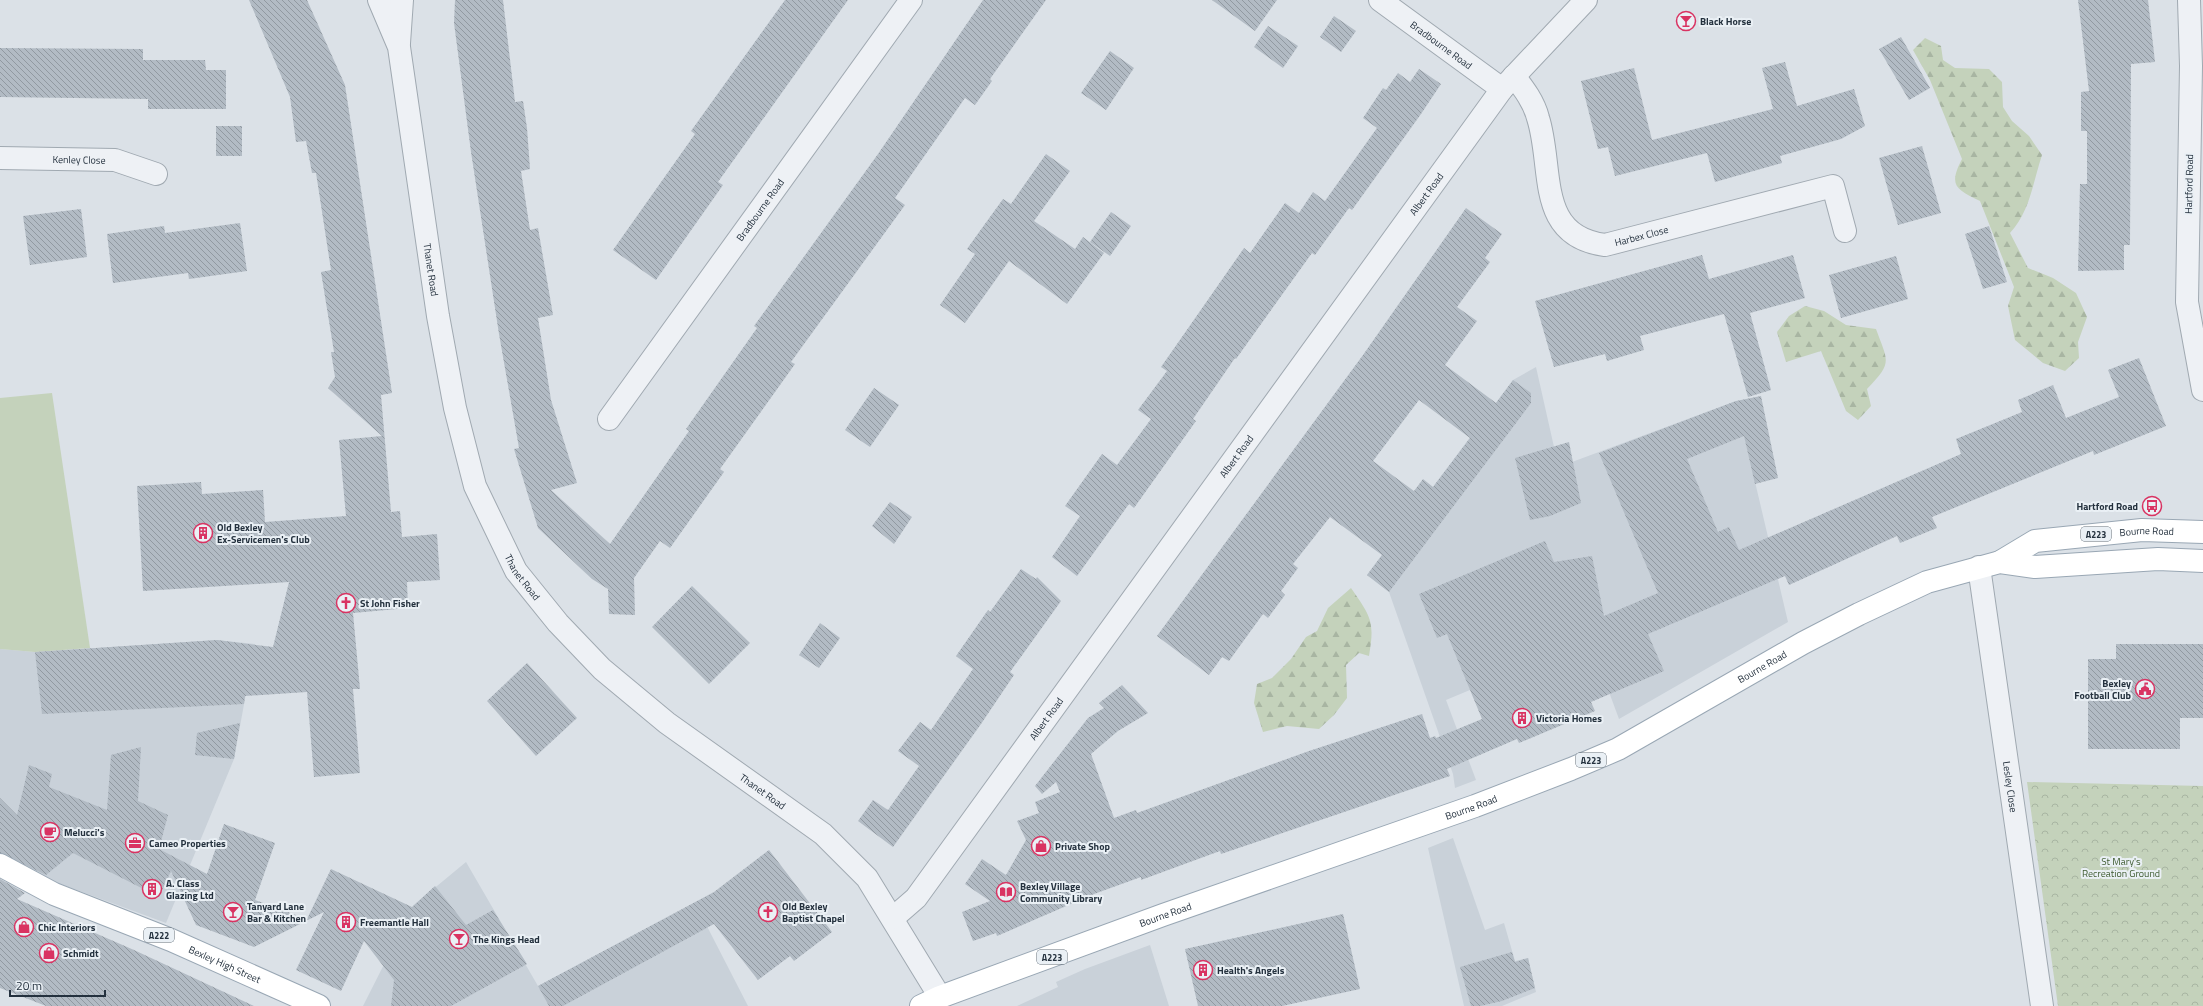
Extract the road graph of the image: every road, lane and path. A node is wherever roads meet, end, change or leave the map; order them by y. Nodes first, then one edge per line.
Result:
1 (379, 0) edge
2 (402, 0) edge
3 (911, 0) edge
4 (1380, 0) edge
5 (1586, 0) edge
6 (2189, 0) edge
7 (399, 47) junction
8 (1508, 83) junction
9 (0, 158) edge
10 (156, 174) dead end
11 (1845, 231) dead end
12 (2203, 390) edge
13 (609, 419) dead end
14 (2203, 532) edge
15 (2203, 561) edge
16 (2000, 562) junction
17 (1979, 567) junction
18 (0, 865) edge
19 (892, 918) junction
20 (931, 1001) edge
21 (319, 1006) edge
22 (2042, 1006) edge

1 - 7 street, Thanet Road
2 - 7 street
3 - 13 street, Bradbourne Road
4 - 8 street, Bradbourne Road
5 - 8 street, Albert Road
6 - 12 street, Hartford Road
7 - 19 street, Thanet Road
8 - 11 street, Harbex Close
8 - 19 street, Albert Road
9 - 10 street, Kenley Close
14 - 16 main road, Bourne Road / A223
15 - 16 main road, Bourne Road / A223
16 - 17 main road, Bourne Road / A223
17 - 20 main road, Bourne Road / A223
17 - 22 street, Lesley Close
18 - 21 main road, Bexley High Street / A222
19 - 20 street, Thanet Road

